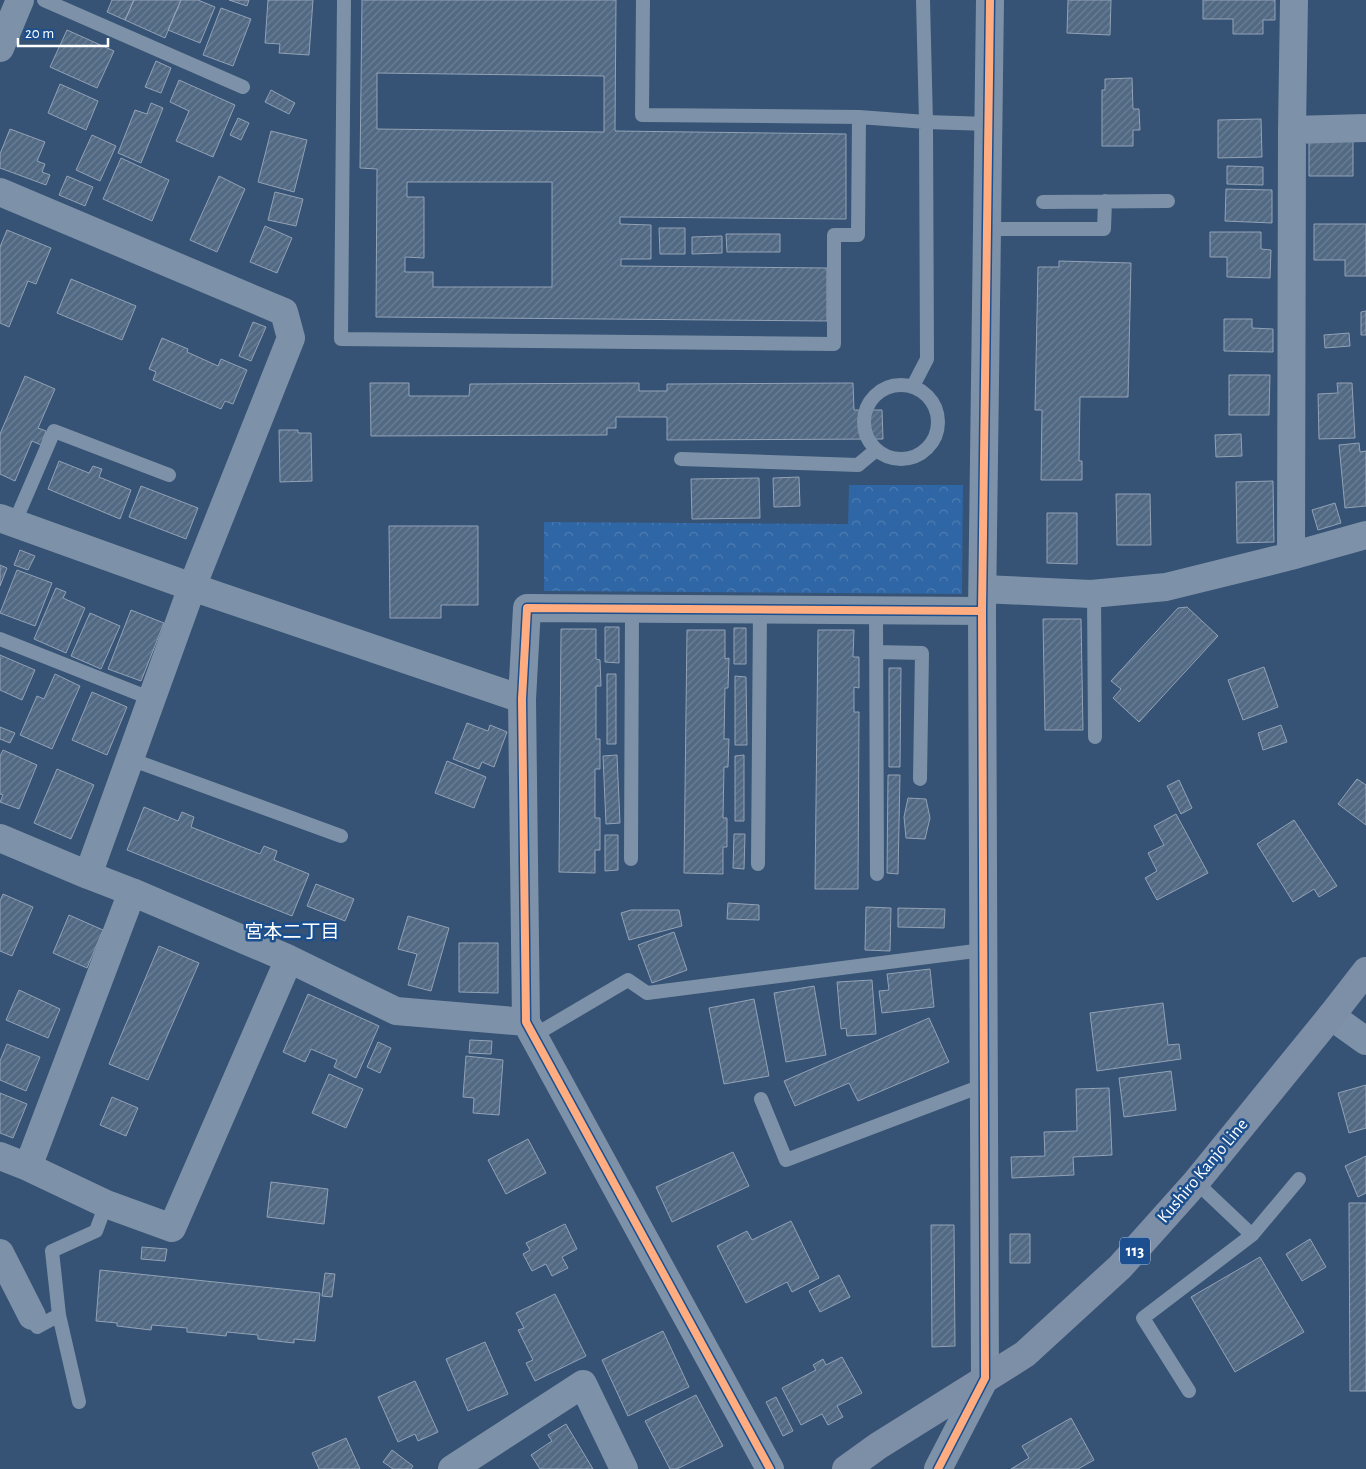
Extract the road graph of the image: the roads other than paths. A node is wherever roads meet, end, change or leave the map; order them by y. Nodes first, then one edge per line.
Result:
1 (20, 0) edge
2 (44, 0) edge
3 (344, 0) edge
4 (643, 0) edge
5 (923, 0) edge
6 (990, 0) edge
7 (1294, 0) edge
8 (0, 48) edge
9 (243, 87) dead end
10 (859, 117) junction
11 (926, 122) junction
12 (989, 124) junction
13 (1366, 128) edge
14 (1292, 130) junction
15 (0, 192) edge
16 (1104, 201) junction
17 (1168, 201) dead end
18 (1043, 202) dead end
19 (987, 229) junction
20 (913, 386) junction
21 (876, 450) junction
22 (681, 459) dead end
23 (169, 475) dead end
24 (7, 521) edge
25 (1366, 535) edge
26 (1291, 556) junction
27 (192, 587) junction
28 (1094, 593) junction
29 (983, 600) junction
30 (632, 609) junction
31 (760, 610) junction
32 (876, 610) junction
33 (0, 639) edge
34 (877, 652) junction
35 (152, 699) junction
36 (522, 699) junction
37 (1095, 736) dead end
38 (130, 759) junction
39 (920, 779) dead end
40 (341, 836) dead end
41 (0, 838) edge
42 (631, 859) dead end
43 (758, 864) dead end
44 (877, 874) dead end
45 (88, 876) junction
46 (132, 892) junction
47 (983, 950) junction
48 (289, 959) junction
49 (1366, 971) edge
50 (1331, 1016) junction
51 (530, 1029) junction
52 (1366, 1041) edge
53 (984, 1085) junction
54 (761, 1099) dead end
55 (9, 1166) edge
56 (1300, 1179) dead end
57 (1196, 1182) junction
58 (106, 1204) junction
59 (1252, 1235) junction
60 (0, 1253) edge
61 (60, 1315) junction
62 (32, 1316) joint
63 (985, 1378) junction
64 (1190, 1391) dead end
65 (79, 1402) dead end
66 (452, 1469) edge
67 (624, 1469) edge
68 (770, 1469) edge
69 (846, 1469) edge
70 (938, 1469) edge

1 - 8 street
2 - 9 lane
3 - 10 lane
4 - 10 lane
5 - 11 lane
6 - 12 street
7 - 14 street
10 - 11 lane
11 - 12 lane
11 - 20 lane
12 - 19 street
13 - 14 street
14 - 26 street
15 - 27 street
16 - 17 lane
16 - 18 lane
16 - 19 lane
19 - 29 street
20 - 21 lane
20 - 21 lane
21 - 22 lane
23 - 24 lane
24 - 27 street
25 - 26 street
26 - 28 street
27 - 35 street
27 - 36 street
28 - 29 street
28 - 37 lane
29 - 32 street
29 - 47 street
30 - 31 street
30 - 36 street
30 - 42 lane
31 - 32 street
31 - 43 lane
32 - 34 lane
33 - 35 lane
34 - 39 lane
34 - 44 lane
35 - 38 street
36 - 51 street
38 - 40 lane
38 - 45 street
41 - 45 street
45 - 46 street
46 - 48 street
46 - 55 street
47 - 51 lane
47 - 53 street
48 - 51 street
48 - 58 street
49 - 50 main road, Kushiro Kanjo Line / 113
50 - 52 street
50 - 57 main road, Kushiro Kanjo Line / 113
51 - 68 street
53 - 54 lane
53 - 63 street
55 - 58 street
56 - 59 lane
57 - 59 lane
57 - 63 main road, Kushiro Kanjo Line / 113
58 - 61 lane
59 - 64 lane
60 - 62 street
61 - 62 lane
61 - 65 lane
63 - 69 main road, Kushiro Kanjo Line / 113
63 - 70 street
66 - 67 street

